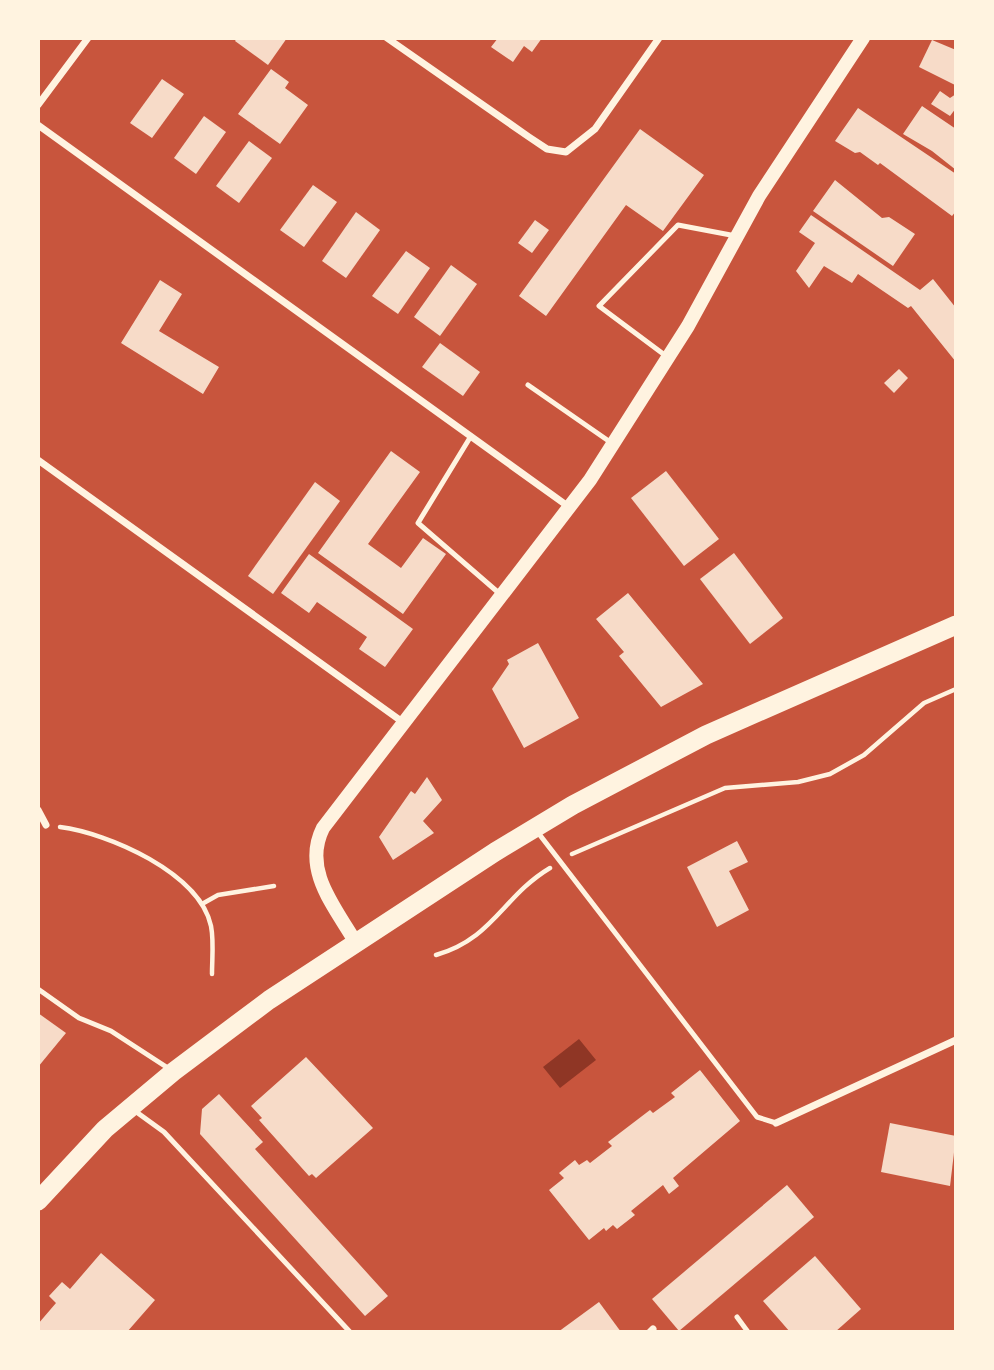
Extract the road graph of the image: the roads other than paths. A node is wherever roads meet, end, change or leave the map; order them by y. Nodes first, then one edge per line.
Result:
1 (88, 38) edge
2 (387, 38) edge
3 (659, 38) edge
4 (863, 38) edge
5 (38, 105) edge
6 (38, 125) edge
7 (736, 236) junction
8 (668, 358) junction
9 (528, 385) dead end
10 (471, 436) junction
11 (613, 444) junction
12 (38, 460) edge
13 (570, 508) junction
14 (503, 597) junction
15 (956, 625) edge
16 (404, 724) junction
17 (38, 810) edge
18 (46, 825) road end
19 (534, 828) junction
20 (356, 943) junction
21 (38, 989) edge
22 (956, 1040) edge
23 (173, 1072) junction
24 (130, 1107) junction
25 (776, 1123) joint
26 (38, 1200) edge
27 (737, 1317) dead end
28 (350, 1332) edge
29 (748, 1332) edge

1 - 5 street
2 - 3 street
4 - 7 main road
6 - 10 street
7 - 8 main road
7 - 8 lane
8 - 11 main road
9 - 11 lane
10 - 13 street
10 - 14 lane
11 - 13 main road
12 - 16 street
13 - 14 main road
14 - 16 main road
15 - 19 highway
16 - 20 main road
17 - 18 street
19 - 20 highway
19 - 25 lane
20 - 23 highway
21 - 23 lane
22 - 25 street
23 - 24 highway
24 - 26 highway
24 - 28 lane
27 - 29 lane

